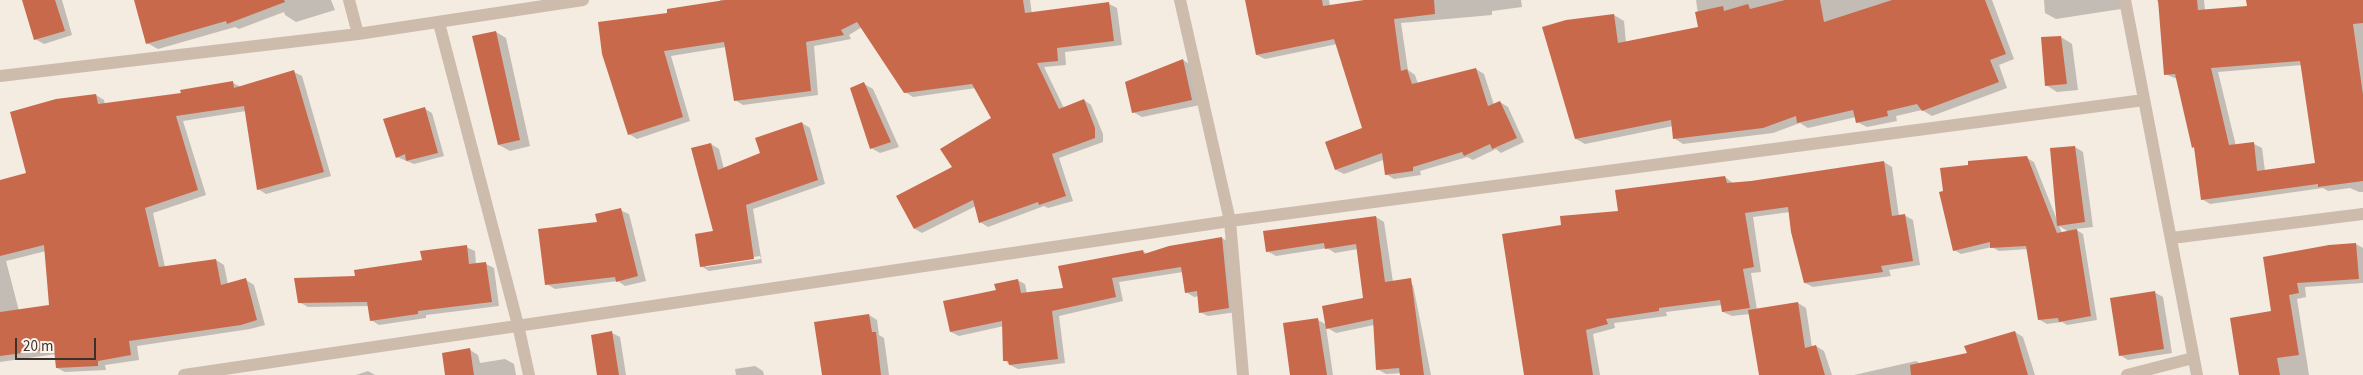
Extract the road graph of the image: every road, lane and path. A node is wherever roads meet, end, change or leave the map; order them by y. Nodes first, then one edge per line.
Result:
1 (349, 0) edge
2 (583, 0) edge
3 (1180, 0) edge
4 (2126, 0) edge
5 (439, 23) junction
6 (358, 34) junction
7 (0, 76) edge
8 (2144, 100) junction
9 (2363, 214) edge
10 (1230, 221) junction
11 (2172, 238) junction
12 (518, 325) junction
13 (2193, 358) junction
14 (184, 375) edge
15 (529, 375) edge
16 (1243, 375) edge
17 (2127, 375) edge
18 (2197, 375) edge

1 - 6 street
2 - 5 street
3 - 10 street
4 - 8 street
5 - 6 street
5 - 12 street
6 - 7 street
8 - 10 street
8 - 11 street
9 - 11 street
10 - 12 street
10 - 16 street
11 - 13 street
12 - 14 street
12 - 15 street
13 - 17 street
13 - 18 street

